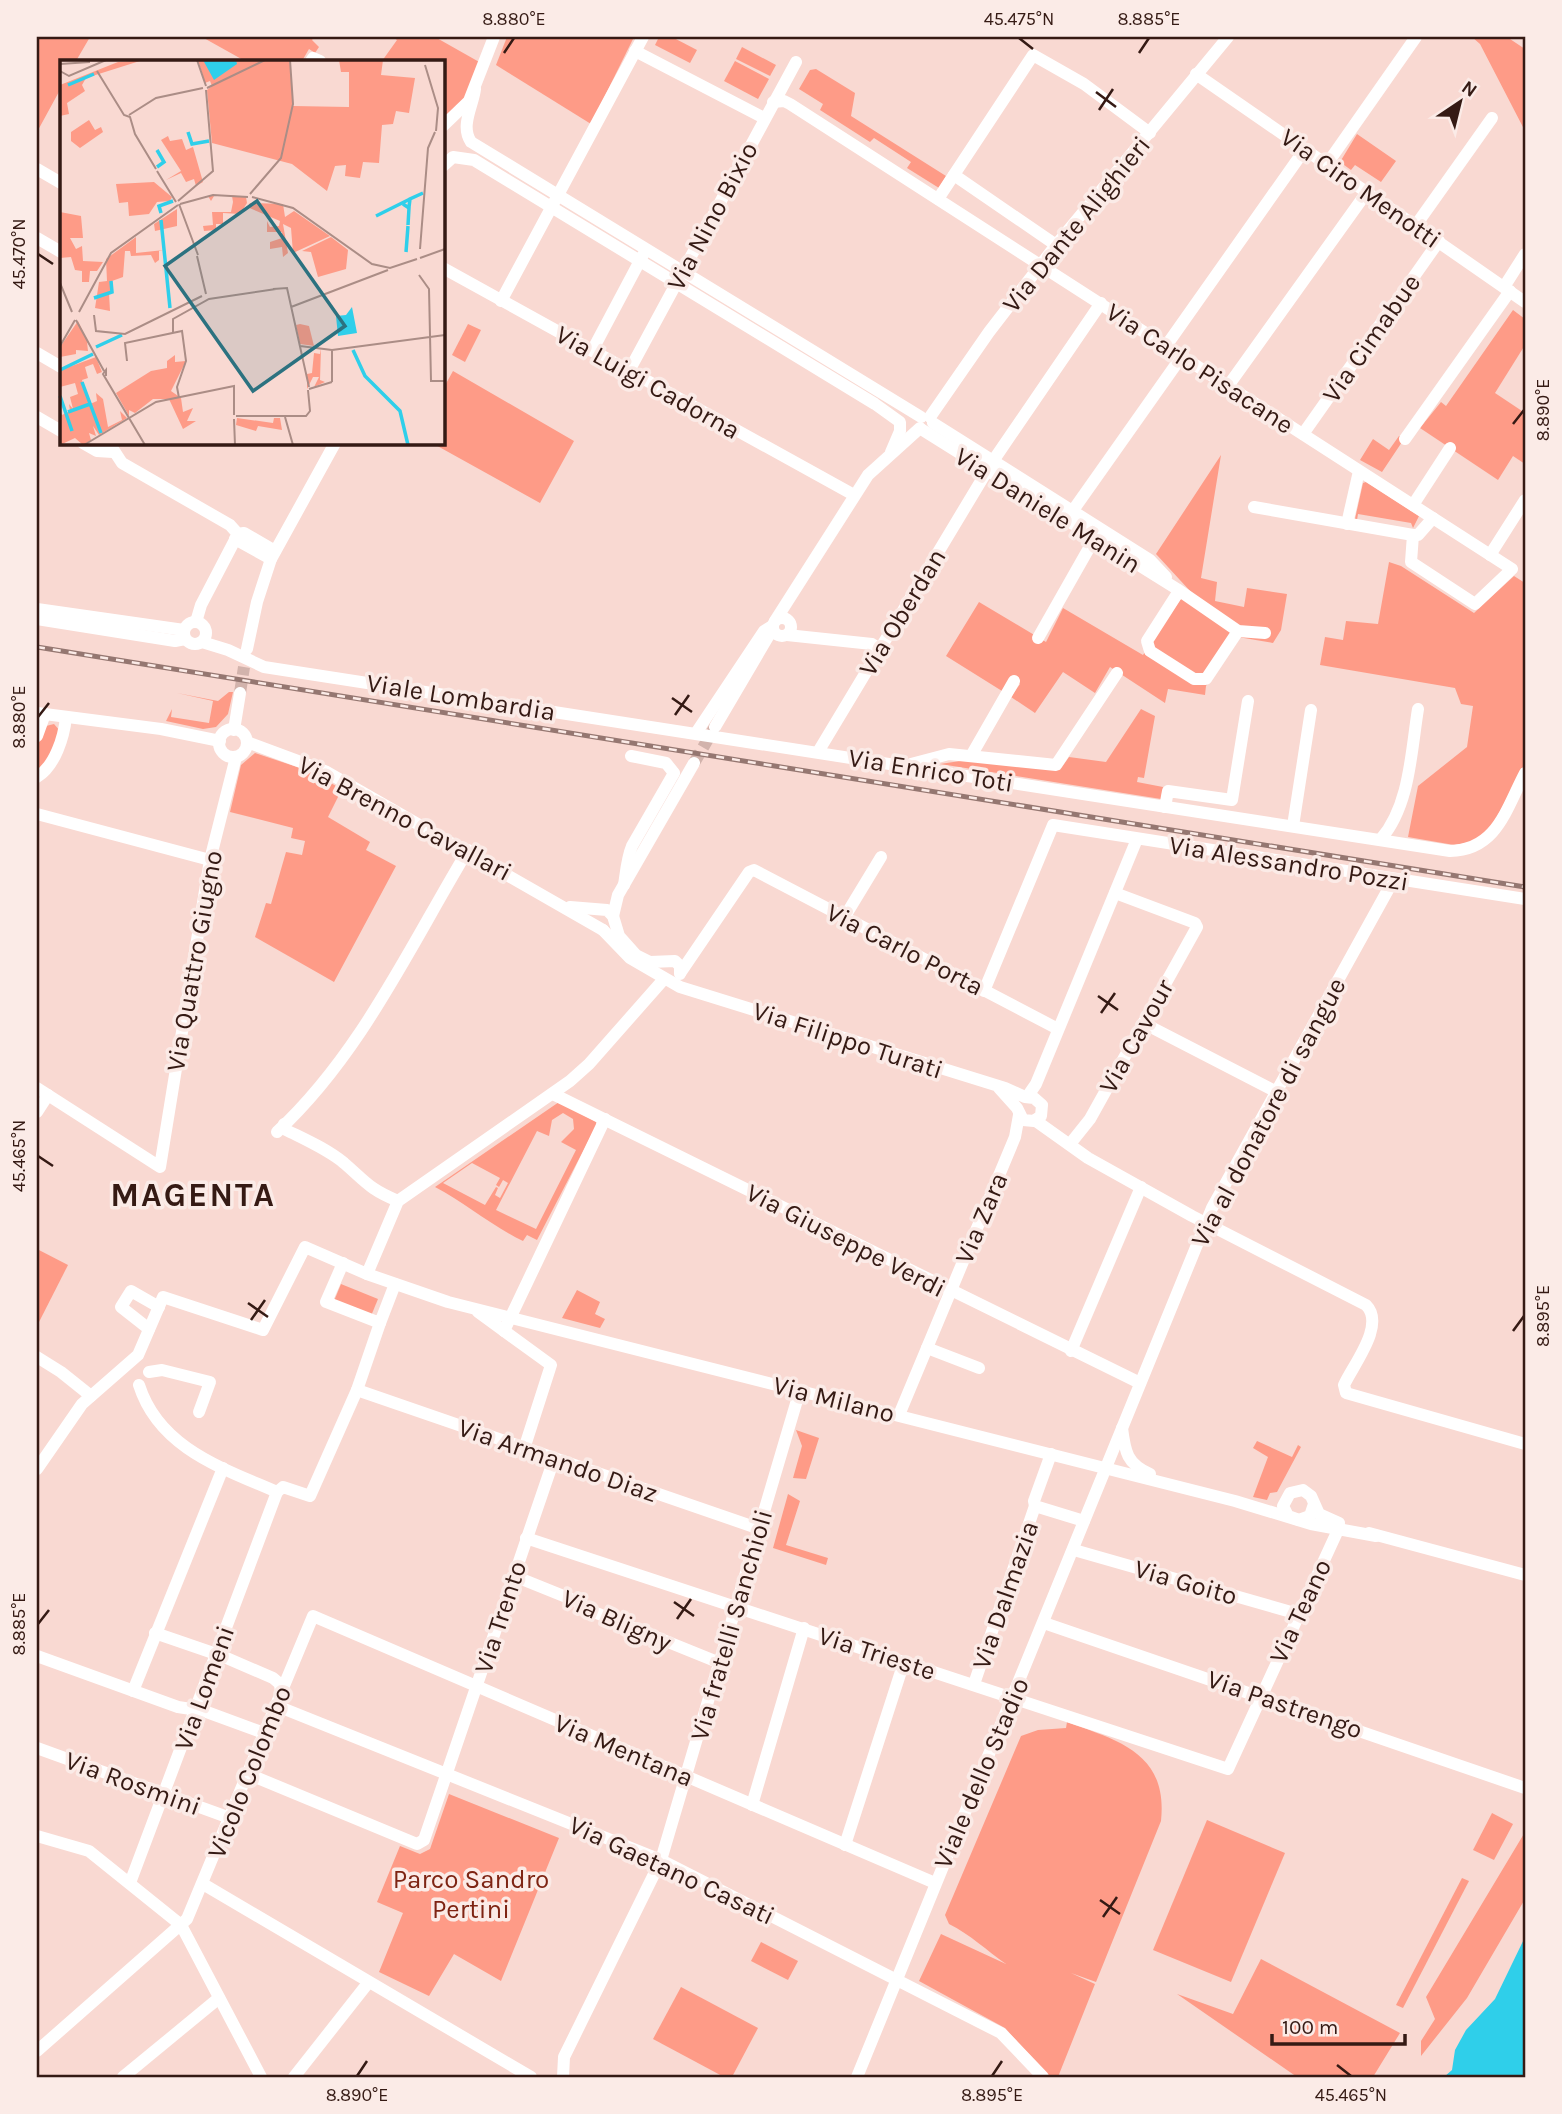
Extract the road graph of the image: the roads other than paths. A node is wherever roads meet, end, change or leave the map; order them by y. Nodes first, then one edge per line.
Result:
1 (494, 37) edge
2 (643, 37) edge
3 (1228, 37) edge
4 (1416, 37) edge
5 (635, 51) junction
6 (796, 62) dead end
7 (1196, 74) junction
8 (475, 89) junction
9 (773, 103) junction
10 (764, 118) junction
11 (1492, 118) dead end
12 (445, 122) edge
13 (1150, 133) junction
14 (466, 135) junction
15 (1305, 149) junction
16 (448, 156) edge
17 (1327, 164) junction
18 (37, 169) edge
19 (522, 171) junction
20 (954, 175) junction
21 (60, 182) edge
22 (514, 184) junction
23 (1367, 192) junction
24 (559, 193) junction
25 (938, 199) junction
26 (552, 205) junction
27 (1416, 225) junction
28 (614, 227) junction
29 (37, 238) edge
30 (607, 239) junction
31 (1439, 242) junction
32 (1056, 245) junction
33 (647, 247) junction
34 (60, 250) edge
35 (1525, 254) edge
36 (640, 260) junction
37 (1041, 265) junction
38 (444, 269) edge
39 (683, 269) junction
40 (676, 282) junction
41 (1507, 289) junction
42 (501, 300) junction
43 (1525, 302) edge
44 (1101, 303) junction
45 (757, 314) junction
46 (749, 327) junction
47 (1166, 346) junction
48 (592, 351) junction
49 (37, 353) edge
50 (1182, 356) junction
51 (831, 361) junction
52 (60, 366) edge
53 (629, 371) junction
54 (824, 373) junction
55 (1228, 386) junction
56 (875, 404) junction
57 (37, 416) edge
58 (924, 423) junction
59 (60, 429) edge
60 (1303, 434) junction
61 (1405, 439) dead end
62 (84, 444) edge
63 (334, 444) edge
64 (111, 448) edge
65 (1450, 448) dead end
66 (891, 452) junction
67 (990, 466) junction
68 (1359, 471) junction
69 (854, 495) junction
70 (1525, 500) edge
71 (1413, 505) junction
72 (1254, 507) dead end
73 (1069, 516) junction
74 (1433, 518) junction
75 (1347, 524) junction
76 (1097, 534) junction
77 (1413, 535) junction
78 (236, 536) junction
79 (273, 555) junction
80 (1490, 555) junction
81 (1178, 590) junction
82 (37, 609) edge
83 (37, 619) edge
84 (196, 622) junction
85 (781, 628) junction
86 (1238, 631) junction
87 (1265, 633) dead end
88 (185, 634) junction
89 (204, 638) junction
90 (1038, 638) dead end
91 (247, 649) dead end
92 (880, 649) junction
93 (1117, 673) dead end
94 (1014, 681) dead end
95 (240, 693) tunnel mouth
96 (1248, 701) dead end
97 (1418, 709) dead end
98 (1311, 710) dead end
99 (41, 713) edge
100 (66, 717) junction
101 (715, 727) tunnel mouth
102 (234, 730) junction
103 (696, 733) junction
104 (37, 736) edge
105 (220, 741) junction
106 (247, 742) junction
107 (818, 752) junction
108 (631, 756) dead end
109 (971, 756) junction
110 (236, 757) junction
111 (694, 763) tunnel mouth
112 (904, 766) junction
113 (1525, 773) edge
114 (37, 778) edge
115 (1165, 807) junction
116 (37, 814) edge
117 (1293, 826) junction
118 (1137, 839) junction
119 (1381, 839) junction
120 (646, 844) junction
121 (468, 850) junction
122 (881, 857) dead end
123 (210, 860) junction
124 (627, 866) junction
125 (1394, 878) junction
126 (624, 885) junction
127 (1115, 893) junction
128 (1525, 900) edge
129 (560, 904) junction
130 (598, 910) junction
131 (844, 918) junction
132 (607, 924) junction
133 (670, 974) junction
134 (984, 990) junction
135 (1143, 1023) junction
136 (1058, 1029) junction
137 (43, 1091) edge
138 (1277, 1092) junction
139 (553, 1094) junction
140 (1029, 1109) junction
141 (37, 1112) edge
142 (605, 1119) junction
143 (1070, 1144) junction
144 (1141, 1187) junction
145 (398, 1201) junction
146 (1206, 1223) junction
147 (343, 1263) junction
148 (367, 1274) junction
149 (395, 1284) junction
150 (950, 1292) junction
151 (161, 1302) junction
152 (472, 1308) junction
153 (508, 1317) junction
154 (380, 1323) junction
155 (149, 1329) junction
156 (504, 1331) junction
157 (927, 1348) junction
158 (1071, 1351) junction
159 (37, 1357) edge
160 (128, 1366) junction
161 (979, 1368) dead end
162 (149, 1372) junction
163 (1140, 1383) junction
164 (139, 1385) junction
165 (357, 1390) junction
166 (800, 1390) junction
167 (91, 1396) junction
168 (199, 1412) dead end
169 (899, 1415) junction
170 (1122, 1428) junction
171 (1525, 1444) edge
172 (524, 1449) junction
173 (1051, 1454) junction
174 (554, 1459) junction
175 (222, 1468) junction
176 (1105, 1468) junction
177 (37, 1469) edge
178 (1172, 1485) junction
179 (276, 1492) junction
180 (1286, 1496) junction
181 (1235, 1501) junction
182 (1314, 1504) junction
183 (1035, 1506) junction
184 (1295, 1520) junction
185 (1084, 1521) junction
186 (760, 1529) junction
187 (1338, 1530) junction
188 (1376, 1536) junction
189 (526, 1538) junction
190 (1073, 1549) junction
191 (1525, 1575) edge
192 (514, 1576) junction
193 (736, 1606) junction
194 (1298, 1614) junction
195 (313, 1616) joint
196 (1044, 1623) junction
197 (804, 1628) junction
198 (155, 1633) junction
199 (217, 1654) junction
200 (37, 1656) edge
201 (904, 1662) junction
202 (720, 1663) junction
203 (974, 1684) junction
204 (477, 1686) junction
205 (133, 1691) junction
206 (1261, 1695) junction
207 (1012, 1697) junction
208 (279, 1700) junction
209 (196, 1710) junction
210 (264, 1733) junction
211 (37, 1748) edge
212 (1228, 1769) joint
213 (248, 1774) junction
214 (446, 1774) junction
215 (686, 1777) junction
216 (1525, 1788) edge
217 (164, 1794) junction
218 (752, 1805) junction
219 (230, 1818) junction
220 (37, 1836) edge
221 (845, 1844) junction
222 (661, 1860) junction
223 (130, 1884) junction
224 (203, 1884) junction
225 (935, 1884) junction
226 (181, 1925) junction
227 (899, 1979) junction
228 (368, 1983) junction
229 (219, 1998) junction
230 (37, 2051) edge
231 (123, 2077) edge
232 (261, 2077) edge
233 (294, 2077) edge
234 (531, 2077) edge
235 (563, 2077) edge
236 (857, 2077) edge
237 (1043, 2077) edge

1 - 8 street
2 - 5 street
3 - 7 street, Via Dante Alighieri
4 - 17 street
5 - 10 street
5 - 24 street
6 - 9 street, Via Nino Bixio
7 - 13 street, Via Dante Alighieri
7 - 15 street, Via Ciro Menotti
8 - 12 street
8 - 14 street
9 - 10 street, Via Nino Bixio
9 - 25 street, Via Carlo Pisacane
10 - 39 street, Via Nino Bixio
11 - 27 street
12 - 14 street
13 - 20 street
13 - 32 street, Via Dante Alighieri
14 - 16 street
14 - 19 street
15 - 17 street, Via Ciro Menotti
15 - 47 street
16 - 22 street
17 - 23 street, Via Ciro Menotti
18 - 21 street
19 - 22 street
19 - 24 street
20 - 25 street
20 - 32 street
22 - 26 street
23 - 27 street, Via Ciro Menotti
23 - 55 street
24 - 26 street
24 - 28 street
25 - 37 street, Via Carlo Pisacane
26 - 30 street
26 - 42 street
27 - 31 street, Via Ciro Menotti
28 - 30 street
28 - 33 street
29 - 34 street
30 - 36 street
31 - 41 street, Via Ciro Menotti
31 - 60 street, Via Cimabue
32 - 37 street, Via Dante Alighieri
33 - 36 street
33 - 39 street
35 - 41 street
36 - 40 street
36 - 48 street
37 - 44 street, Via Carlo Pisacane
37 - 58 street, Via Dante Alighieri
38 - 42 street, Via Luigi Cadorna
39 - 40 street, Via Nino Bixio
39 - 45 street
40 - 46 street
40 - 53 street, Via Nino Bixio
41 - 43 street, Via Ciro Menotti
41 - 61 street
42 - 48 street, Via Luigi Cadorna
44 - 47 street, Via Carlo Pisacane
44 - 67 street, Via Oberdan
45 - 46 street
45 - 51 street
46 - 54 street
47 - 50 street, Via Carlo Pisacane
48 - 53 street, Via Luigi Cadorna
49 - 52 street
50 - 55 street, Via Carlo Pisacane
50 - 73 street
51 - 54 street
51 - 58 street
53 - 69 street, Via Luigi Cadorna
54 - 56 street
55 - 60 street, Via Carlo Pisacane
56 - 58 street
56 - 66 street
57 - 59 street
58 - 66 street, Via Dante Alighieri
58 - 67 street, Via Daniele Manin
60 - 68 street, Via Carlo Pisacane
62 - 64 street
63 - 79 street
64 - 78 street
65 - 71 street
66 - 69 street, Via Dante Alighieri
67 - 73 street, Via Daniele Manin
67 - 92 street, Via Oberdan
68 - 71 street, Via Carlo Pisacane
68 - 75 street
69 - 85 street, Via Dante Alighieri
70 - 80 street
71 - 74 street, Via Carlo Pisacane
72 - 75 street
73 - 76 street, Via Daniele Manin
74 - 77 street
74 - 80 street, Via Carlo Pisacane
75 - 77 street
76 - 81 street, Via Daniele Manin
76 - 90 street
77 - 80 street, Via Carlo Pisacane
78 - 79 street
78 - 84 street
79 - 91 street
81 - 86 street, Via Daniele Manin
81 - 86 street
82 - 88 street
83 - 88 street
84 - 88 street
84 - 89 street
85 - 92 street
85 - 101 street, Via Dante Alighieri
85 - 103 street, Via Dante Alighieri
86 - 87 street, Via Daniele Manin
88 - 89 street
89 - 103 street, Viale Lombardia
92 - 107 street, Via Oberdan
93 - 109 street
94 - 109 street
95 - 102 street
96 - 115 street
97 - 119 street
98 - 117 street
99 - 100 street
99 - 104 street
100 - 105 street
100 - 114 street
102 - 105 street
102 - 106 street
103 - 107 street, Via Enrico Toti
105 - 110 street
106 - 110 street
106 - 121 street, Via Brenno Cavallari
107 - 112 street, Via Enrico Toti
108 - 124 street
109 - 112 street
110 - 123 street, Via Quattro Giugno
111 - 120 street
112 - 115 street, Via Enrico Toti
113 - 119 street, Via Enrico Toti
115 - 117 street, Via Enrico Toti
116 - 123 street
117 - 119 street, Via Enrico Toti
118 - 125 street, Via Alessandro Pozzi
118 - 127 street, Via Zara
118 - 134 street, Via Alessandro Pozzi
120 - 124 street
120 - 126 street
121 - 129 street, Via Brenno Cavallari
121 - 145 street
122 - 131 street
123 - 137 street, Via Quattro Giugno
124 - 126 street
124 - 130 street
125 - 128 street, Via Alessandro Pozzi
125 - 138 street, Via al donatore di sangue
126 - 132 street
127 - 135 street, Via Cavour
127 - 136 street, Via Zara
129 - 130 street, Via Brenno Cavallari
129 - 132 street, Via Brenno Cavallari
130 - 132 street, Via Brenno Cavallari
130 - 132 street
131 - 133 street, Via Carlo Porta
131 - 134 street, Via Carlo Porta
132 - 133 street, Via Filippo Turati
133 - 139 street
133 - 140 street, Via Filippo Turati
134 - 136 street, Via Carlo Porta
135 - 138 street
135 - 143 street, Via Cavour
136 - 140 street, Via Zara
137 - 141 street
138 - 146 street, Via al donatore di sangue
139 - 142 street, Via Giuseppe Verdi
139 - 145 street
140 - 143 street, Via Filippo Turati
140 - 150 street, Via Zara
142 - 150 street, Via Giuseppe Verdi
142 - 153 street
143 - 144 street, Via Filippo Turati
144 - 146 street, Via Filippo Turati
144 - 158 street
145 - 148 street
146 - 163 street, Via al donatore di sangue
146 - 171 street, Via Filippo Turati
147 - 148 street, Via Milano
147 - 151 street, Via Milano
147 - 154 street
148 - 149 street, Via Milano
149 - 152 street, Via Milano
149 - 154 street
150 - 157 street, Via Zara
150 - 158 street, Via Giuseppe Verdi
151 - 155 street
151 - 155 street
152 - 153 street, Via Milano
152 - 156 street
153 - 156 street
153 - 166 street, Via Milano
154 - 165 street
155 - 160 street
156 - 172 street
157 - 161 street
157 - 169 street, Via Zara
158 - 163 street, Via Giuseppe Verdi
159 - 167 street
160 - 162 street
160 - 164 street
160 - 167 street
162 - 164 street
162 - 168 street
163 - 170 street, Via al donatore di sangue
164 - 175 street
165 - 172 street, Via Armando Diaz
165 - 179 street
166 - 169 street, Via Milano
166 - 186 street, Via fratelli Sanchioli
167 - 177 street
169 - 173 street, Via Milano
170 - 176 street, Via al donatore di sangue
170 - 178 street, Via Milano
172 - 174 street, Via Armando Diaz
173 - 176 street, Via Milano
173 - 183 street, Via Dalmazia
174 - 186 street, Via Armando Diaz
174 - 189 street, Via Trento
175 - 179 street
175 - 198 street
176 - 178 street, Via Milano
176 - 185 street, Viale dello Stadio
178 - 181 street, Via Milano
179 - 199 street, Via Lomeni
180 - 181 street, Via Milano
180 - 182 street
180 - 184 street
181 - 184 street, Via Milano
182 - 184 street
182 - 188 street, Via Milano
183 - 185 street, Via Dalmazia
183 - 203 street, Via Dalmazia
184 - 187 street, Via Milano
185 - 190 street, Viale dello Stadio
186 - 193 street, Via fratelli Sanchioli
187 - 188 street, Via Milano
187 - 194 street, Via Teano
188 - 191 street, Via Milano
189 - 192 street, Via Trento
189 - 193 street, Via Trieste
190 - 194 street, Via Goito
190 - 196 street, Viale dello Stadio
192 - 202 street, Via Bligny
192 - 204 street, Via Trento
193 - 197 street, Via Trieste
193 - 202 street, Via fratelli Sanchioli
194 - 206 street, Via Teano
195 - 204 street, Via Mentana
195 - 208 street, Vicolo Colombo
196 - 206 street, Via Pastrengo
196 - 207 street, Viale dello Stadio
197 - 201 street, Via Trieste
197 - 218 street
198 - 199 street
198 - 205 street
199 - 208 street
199 - 209 street, Via Lomeni
200 - 205 street
201 - 203 street, Via Trieste
201 - 221 street
202 - 215 street, Via fratelli Sanchioli
203 - 207 street, Via Trieste
204 - 214 street, Via Trento
204 - 215 street, Via Mentana
205 - 209 street
206 - 212 street, Via Teano
206 - 216 street, Via Pastrengo
207 - 212 street, Via Trieste
207 - 225 street, Viale dello Stadio
208 - 210 street, Vicolo Colombo
208 - 214 street, Via Gaetano Casati
209 - 210 street
209 - 217 street, Via Lomeni
210 - 213 street, Vicolo Colombo
211 - 217 street, Via Rosmini
213 - 214 street, Via Trento
213 - 219 street, Vicolo Colombo
214 - 222 street, Via Gaetano Casati
215 - 218 street, Via Mentana
215 - 222 street, Via fratelli Sanchioli
217 - 219 street, Via Rosmini
217 - 223 street, Via Lomeni
218 - 221 street, Via Mentana
219 - 224 street, Vicolo Colombo
220 - 223 street
221 - 225 street, Via Mentana
222 - 227 street, Via Gaetano Casati
222 - 235 street, Via fratelli Sanchioli
223 - 226 street
224 - 226 street, Vicolo Colombo
224 - 228 street
225 - 227 street, Viale dello Stadio
226 - 229 street
226 - 230 street
227 - 236 street, Viale dello Stadio
227 - 237 street, Via Gaetano Casati
228 - 233 street
228 - 234 street
229 - 231 street
229 - 232 street

